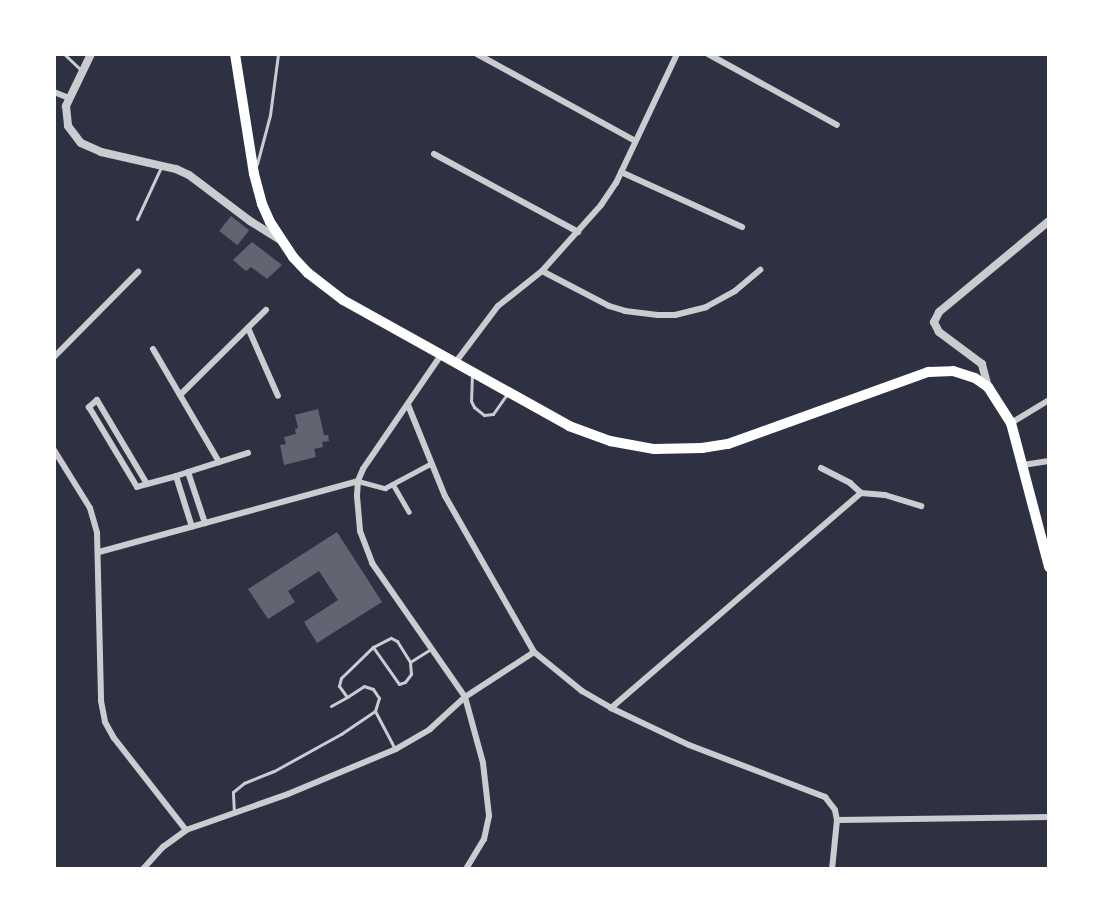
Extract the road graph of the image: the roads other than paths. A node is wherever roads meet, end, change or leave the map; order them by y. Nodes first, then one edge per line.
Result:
1 (64, 54) edge
2 (92, 54) edge
3 (235, 54) edge
4 (278, 54) edge
5 (477, 54) edge
6 (677, 54) edge
7 (708, 54) edge
8 (83, 72) junction
9 (54, 92) edge
10 (69, 98) junction
11 (837, 125) dead end
12 (635, 141) junction
13 (434, 154) dead end
14 (162, 165) junction
15 (621, 172) junction
16 (254, 174) junction
17 (137, 219) dead end
18 (1049, 221) edge
19 (742, 227) dead end
20 (578, 232) junction
21 (281, 240) junction
22 (760, 270) dead end
23 (542, 271) junction
24 (138, 272) dead end
25 (266, 310) dead end
26 (248, 328) junction
27 (153, 349) dead end
28 (441, 355) junction
29 (54, 357) edge
30 (456, 363) junction
31 (472, 372) junction
32 (988, 387) junction
33 (508, 393) junction
34 (180, 395) junction
35 (278, 396) dead end
36 (1049, 400) edge
37 (408, 405) junction
38 (1011, 423) junction
39 (54, 450) edge
40 (248, 453) dead end
41 (1049, 461) edge
42 (219, 462) junction
43 (430, 464) junction
44 (1023, 465) junction
45 (821, 468) dead end
46 (188, 472) junction
47 (176, 476) junction
48 (357, 481) junction
49 (147, 484) junction
50 (393, 484) junction
51 (861, 493) junction
52 (921, 506) dead end
53 (409, 512) dead end
54 (205, 523) junction
55 (192, 526) junction
56 (99, 552) junction
57 (1049, 567) edge
58 (373, 647) junction
59 (431, 648) junction
60 (534, 652) junction
61 (410, 662) junction
62 (347, 697) junction
63 (465, 698) junction
64 (331, 706) dead end
65 (611, 708) junction
66 (375, 711) junction
67 (396, 749) junction
68 (234, 813) junction
69 (1049, 817) edge
70 (837, 820) junction
71 (186, 830) junction
72 (143, 869) edge
73 (466, 869) edge
74 (832, 869) edge

1 - 8 lane
2 - 8 street
3 - 16 main road
4 - 16 lane
5 - 12 street
6 - 12 street
7 - 11 street
8 - 10 street
9 - 10 street
10 - 14 street
12 - 15 street
13 - 20 street
14 - 17 lane
14 - 21 street
15 - 19 street
15 - 20 street
16 - 21 main road
18 - 32 street
20 - 23 street
21 - 28 main road
22 - 23 street
23 - 30 street
24 - 29 street
25 - 26 street
26 - 34 street
26 - 35 street
27 - 34 street
28 - 30 main road
28 - 37 street
30 - 31 main road
31 - 33 main road
31 - 33 lane
32 - 33 main road
32 - 38 main road
34 - 42 street
36 - 38 street
37 - 43 street
37 - 48 street
38 - 44 main road
39 - 56 street
40 - 42 street
41 - 44 street
42 - 46 street
43 - 50 street
43 - 60 street
44 - 57 main road
45 - 51 street
46 - 47 street
46 - 54 street
47 - 49 street
47 - 55 street
48 - 50 street
48 - 54 street
48 - 59 street
49 - 49 street
50 - 53 street
51 - 52 street
51 - 65 street
54 - 55 street
55 - 56 street
56 - 71 street
58 - 61 lane
58 - 61 lane
58 - 62 lane
59 - 61 lane
59 - 63 street
60 - 63 street
60 - 65 street
62 - 64 lane
62 - 66 lane
63 - 67 street
63 - 73 street
65 - 70 street
66 - 67 lane
66 - 68 lane
67 - 68 street
68 - 71 street
69 - 70 street
70 - 74 street
71 - 72 street

